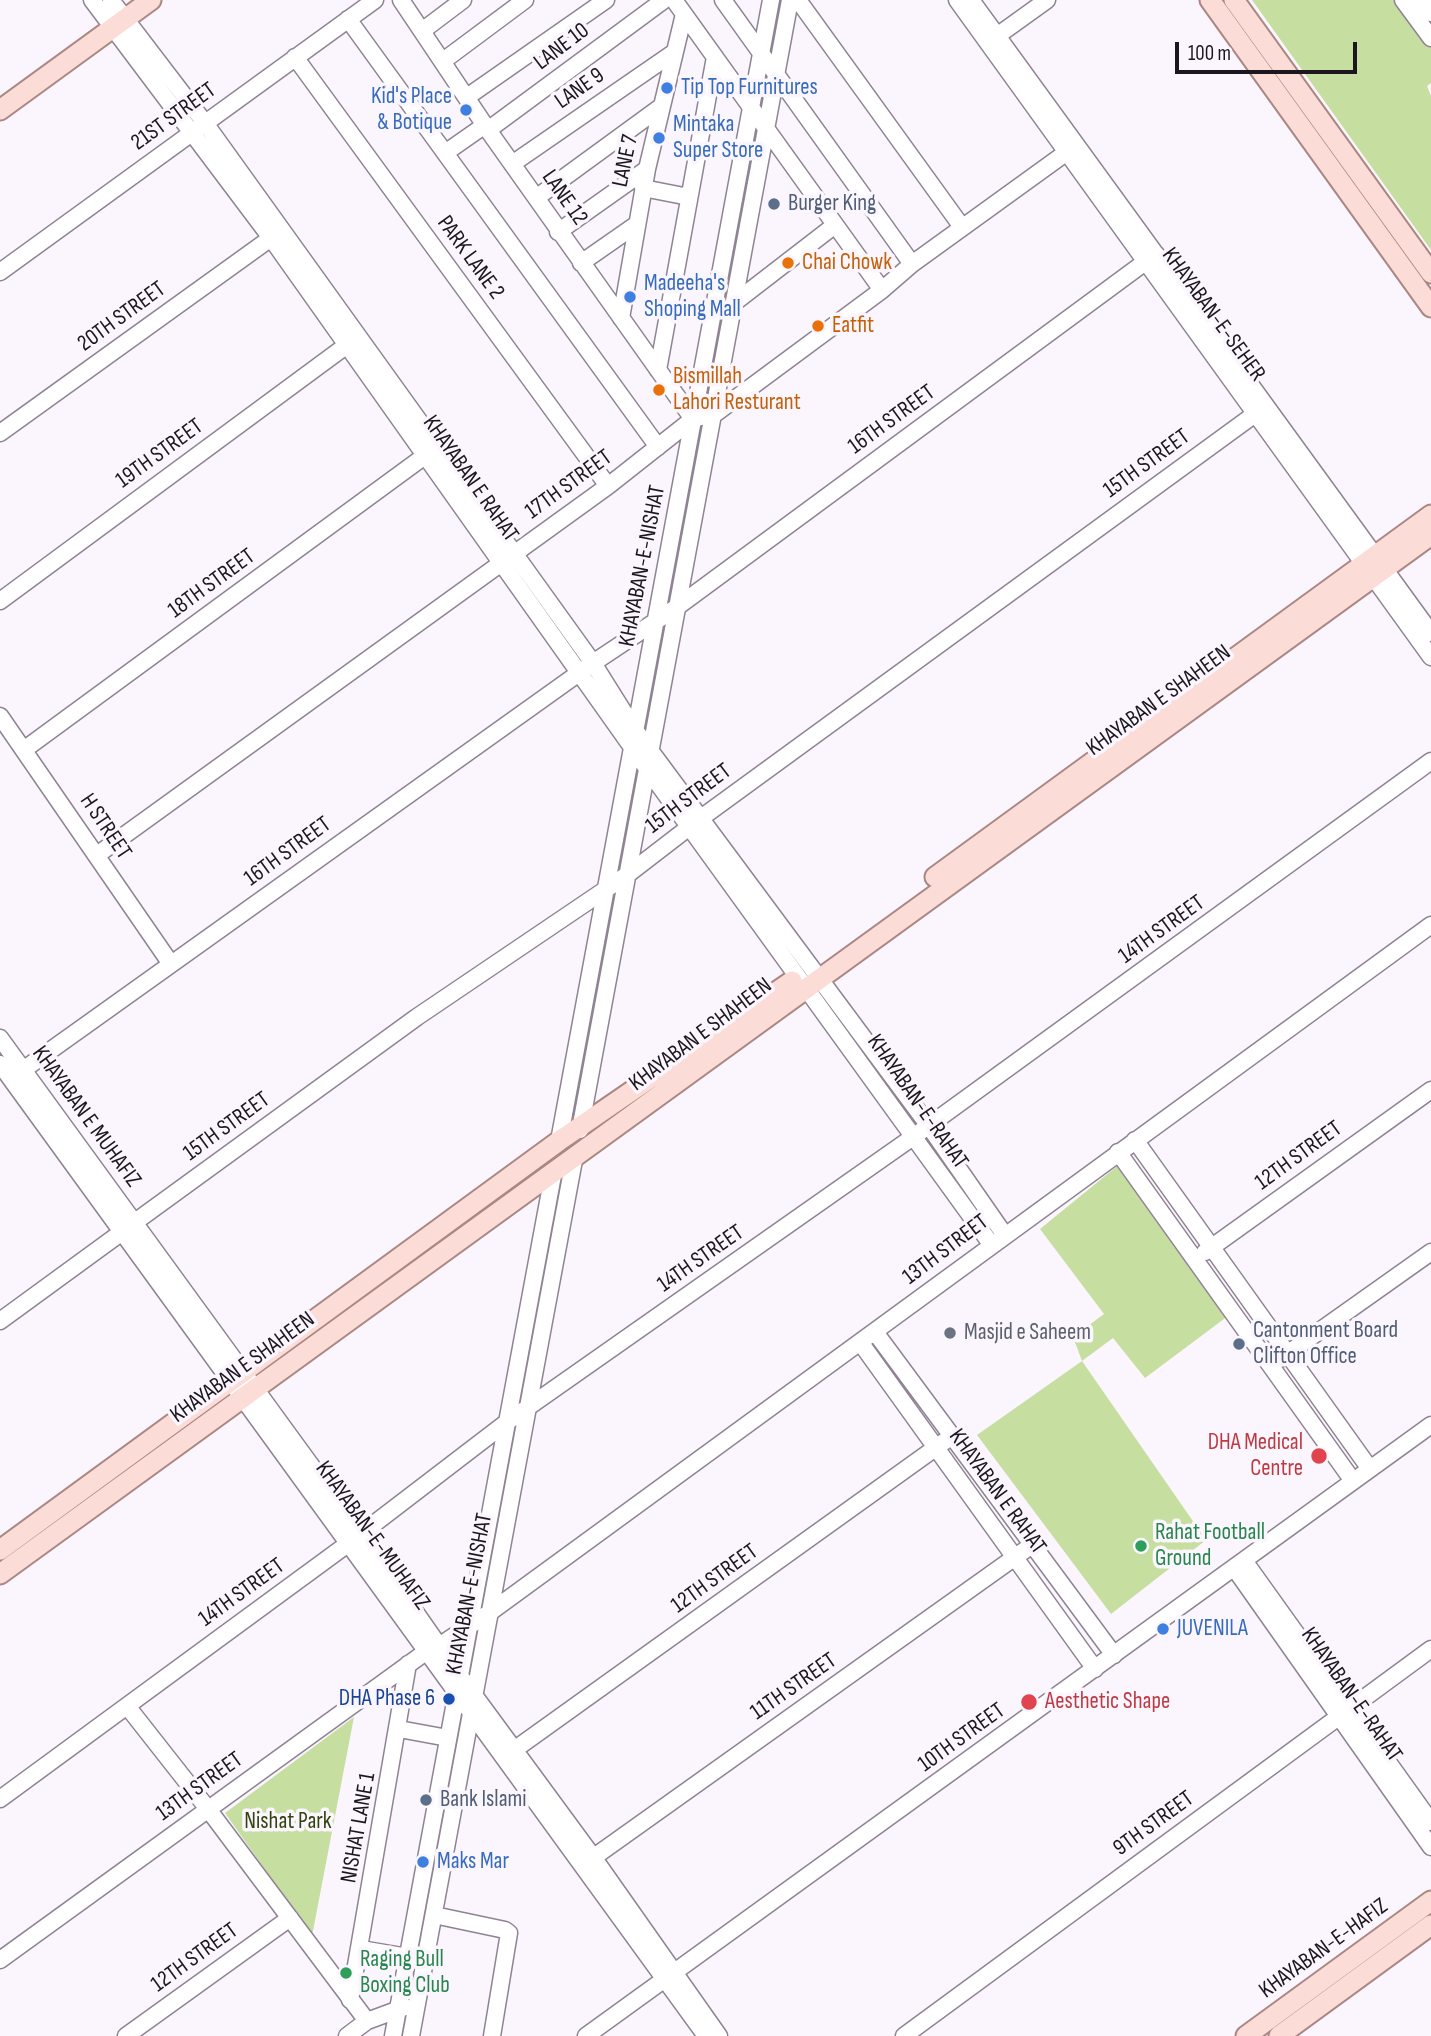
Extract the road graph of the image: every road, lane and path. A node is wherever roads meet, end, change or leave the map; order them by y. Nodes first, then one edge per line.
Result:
1 (92, 0) edge
2 (151, 0) edge
3 (375, 0) edge
4 (401, 0) edge
5 (463, 0) edge
6 (525, 0) edge
7 (606, 0) edge
8 (664, 0) edge
9 (674, 0) edge
10 (723, 0) edge
11 (771, 0) edge
12 (790, 0) edge
13 (798, 0) edge
14 (957, 0) edge
15 (971, 0) edge
16 (1046, 0) edge
17 (1210, 0) edge
18 (1234, 0) edge
19 (1403, 0) edge
20 (1421, 0) edge
21 (117, 13) edge
22 (1431, 13) edge
23 (684, 14) junction
24 (348, 19) junction
25 (422, 31) junction
26 (1431, 38) edge
27 (993, 39) junction
28 (673, 53) junction
29 (761, 53) junction
30 (295, 57) junction
31 (715, 57) junction
32 (443, 61) junction
33 (776, 76) junction
34 (0, 96) edge
35 (467, 97) junction
36 (662, 106) junction
37 (751, 107) junction
38 (0, 110) edge
39 (199, 128) junction
40 (486, 128) junction
41 (766, 129) junction
42 (1067, 152) junction
43 (445, 153) junction
44 (512, 164) junction
45 (647, 169) junction
46 (643, 188) junction
47 (690, 197) junction
48 (536, 198) junction
49 (637, 224) junction
50 (835, 225) junction
51 (962, 227) junction
52 (558, 232) junction
53 (271, 238) junction
54 (1151, 258) junction
55 (581, 263) junction
56 (912, 264) junction
57 (0, 272) edge
58 (1431, 273) edge
59 (882, 290) junction
60 (734, 303) junction
61 (1431, 307) edge
62 (621, 318) junction
63 (347, 345) junction
64 (658, 370) junction
65 (1261, 410) junction
66 (716, 413) junction
67 (693, 419) junction
68 (0, 433) edge
69 (658, 447) junction
70 (426, 455) junction
71 (608, 486) junction
72 (1431, 515) edge
73 (1431, 535) edge
74 (508, 558) junction
75 (1374, 566) junction
76 (0, 600) edge
77 (677, 607) junction
78 (655, 621) junction
79 (1431, 632) edge
80 (1431, 657) edge
81 (587, 668) junction
82 (0, 716) edge
83 (634, 738) junction
84 (649, 748) junction
85 (25, 749) junction
86 (1431, 761) edge
87 (646, 767) junction
88 (695, 822) junction
89 (97, 855) junction
90 (627, 875) junction
91 (606, 887) junction
92 (1431, 925) edge
93 (171, 964) junction
94 (809, 977) junction
95 (0, 1038) edge
96 (0, 1064) edge
97 (11, 1079) edge
98 (1431, 1090) edge
99 (929, 1126) junction
100 (580, 1130) junction
101 (913, 1137) junction
102 (1135, 1140) junction
103 (559, 1141) junction
104 (1118, 1152) junction
105 (574, 1160) junction
106 (553, 1175) junction
107 (129, 1227) junction
108 (998, 1239) junction
109 (1213, 1247) junction
110 (1431, 1252) edge
111 (1195, 1260) junction
112 (0, 1321) edge
113 (875, 1332) junction
114 (860, 1342) junction
115 (1288, 1353) junction
116 (1272, 1364) junction
117 (238, 1377) junction
118 (250, 1393) junction
119 (527, 1408) junction
120 (507, 1422) junction
121 (1431, 1425) edge
122 (952, 1436) junction
123 (937, 1448) junction
124 (1370, 1469) junction
125 (1353, 1481) junction
126 (355, 1538) junction
127 (1032, 1545) junction
128 (0, 1550) edge
129 (1015, 1556) junction
130 (1240, 1566) junction
131 (0, 1574) edge
132 (489, 1614) junction
133 (470, 1625) junction
134 (433, 1649) junction
135 (1431, 1649) edge
136 (1114, 1655) junction
137 (408, 1664) junction
138 (1095, 1669) junction
139 (460, 1676) junction
140 (456, 1694) junction
141 (474, 1694) junction
142 (127, 1706) junction
143 (471, 1712) junction
144 (1344, 1712) junction
145 (399, 1729) junction
146 (448, 1738) junction
147 (509, 1754) junction
148 (0, 1799) edge
149 (208, 1809) junction
150 (1431, 1822) edge
151 (1431, 1847) edge
152 (588, 1862) junction
153 (1431, 1901) edge
154 (434, 1915) junction
155 (290, 1918) junction
156 (1431, 1925) edge
157 (361, 1949) junction
158 (408, 1957) junction
159 (0, 1960) edge
160 (670, 1978) junction
161 (350, 2000) junction
162 (417, 2003) junction
163 (398, 2009) junction
164 (367, 2021) junction
165 (127, 2036) edge
166 (348, 2036) edge
167 (393, 2036) edge
168 (411, 2036) edge
169 (492, 2036) edge
170 (586, 2036) edge
171 (706, 2036) edge
172 (719, 2036) edge
173 (904, 2036) edge
174 (1246, 2036) edge
175 (1279, 2036) edge

1 - 21 street, KHAYABAN E RAHAT
2 - 21 main road
3 - 24 street, 21ST STREET
4 - 25 street, LANE 12
5 - 25 street
6 - 32 street
7 - 35 street
8 - 40 street, LANE 10
9 - 23 street
10 - 29 street
11 - 29 street, KHAYABAN-E-NISHAT
12 - 33 street, KHAYABAN-E-NISHAT
13 - 51 street
14 - 27 street, KHAYABAN-E-SEHER
15 - 27 street, KHAYABAN-E-SEHER
16 - 27 street
17 - 61 main road
18 - 58 main road
19 - 26 street
20 - 22 street
21 - 34 main road
21 - 38 main road
21 - 39 street, KHAYABAN E RAHAT
23 - 28 street, LANE 7
23 - 31 street
24 - 30 street, 21ST STREET
24 - 43 street
25 - 32 street, LANE 12
27 - 42 street, KHAYABAN-E-SEHER
27 - 54 street, KHAYABAN-E-SEHER
28 - 36 street, LANE 7
28 - 44 street, LANE 9
29 - 33 street
29 - 37 street, KHAYABAN-E-NISHAT
30 - 39 street, 21ST STREET
30 - 71 street, PARK LANE 2
31 - 37 street
31 - 47 street
32 - 35 street, LANE 12
33 - 41 street, KHAYABAN-E-NISHAT
33 - 56 street
35 - 40 street, LANE 12
36 - 45 street, LANE 7
36 - 48 street
37 - 41 street
37 - 67 street, KHAYABAN-E-NISHAT
39 - 53 street, KHAYABAN E RAHAT
39 - 57 street, 21ST STREET
39 - 74 street, KHAYABAN E RAHAT
40 - 43 street, LANE 10
40 - 44 street, LANE 12
41 - 50 street
41 - 60 street, KHAYABAN-E-NISHAT
42 - 51 street, 17TH STREET
42 - 54 street, KHAYABAN-E-SEHER
43 - 69 street
44 - 48 street, LANE 12
45 - 46 street, LANE 7
45 - 52 street
46 - 47 street
46 - 49 street, LANE 7
47 - 64 street
48 - 52 street, LANE 12
49 - 55 street
49 - 62 street, LANE 7
50 - 59 street
50 - 60 street
51 - 56 street, 17TH STREET
52 - 55 street, LANE 12
53 - 63 street, KHAYABAN E RAHAT
53 - 68 street, 20TH STREET
54 - 65 street, KHAYABAN-E-SEHER
54 - 77 street, 16TH STREET
55 - 62 street, LANE 12
56 - 59 street, 17TH STREET
59 - 66 street, 17TH STREET
60 - 66 street, KHAYABAN-E-NISHAT
62 - 64 street, LANE 12
63 - 70 street, KHAYABAN E RAHAT
63 - 76 street, 19TH STREET
64 - 67 street, LANE 12
65 - 75 street, KHAYABAN-E-SEHER
65 - 88 street, 15TH STREET
66 - 67 street, 17TH STREET
66 - 77 street, KHAYABAN-E-NISHAT
67 - 69 street, 17TH STREET
67 - 78 street, KHAYABAN-E-NISHAT
69 - 71 street, 17TH STREET
70 - 74 street, KHAYABAN E RAHAT
70 - 85 street, 18TH STREET
71 - 74 street, 17TH STREET
72 - 75 main road, KHAYABAN E SHAHEEN
73 - 75 main road, KHAYABAN E SHAHEEN
74 - 81 street, KHAYABAN E RAHAT
74 - 89 street, 17TH STREET
75 - 79 street, KHAYABAN-E-SEHER
75 - 80 street, KHAYABAN-E-SEHER
75 - 94 main road, KHAYABAN E SHAHEEN
77 - 78 street, 16TH STREET
77 - 84 street, KHAYABAN-E-NISHAT
78 - 81 street, 16TH STREET
78 - 83 street, KHAYABAN-E-NISHAT
81 - 83 street, KHAYABAN E RAHAT
81 - 93 street, 16TH STREET
82 - 85 street, H STREET
83 - 84 street, KHAYABAN E RAHAT
83 - 87 street, KHAYABAN E RAHAT
83 - 91 street, KHAYABAN-E-NISHAT
84 - 87 street, KHAYABAN-E-NISHAT
84 - 88 street, KHAYABAN E RAHAT
85 - 89 street, H STREET
86 - 99 street, 14TH STREET
87 - 88 street, KHAYABAN E RAHAT
87 - 90 street, KHAYABAN-E-NISHAT
88 - 90 street, 15TH STREET
88 - 94 street, KHAYABAN E RAHAT
89 - 93 street, H STREET
90 - 91 street, 15TH STREET
90 - 100 street, KHAYABAN-E-NISHAT
91 - 103 street, KHAYABAN-E-NISHAT
91 - 107 street, 15TH STREET
92 - 102 street, 13TH STREET
93 - 97 street, 16TH STREET
94 - 99 street, KHAYABAN-E-RAHAT
94 - 100 main road, KHAYABAN E SHAHEEN
94 - 101 street, KHAYABAN-E-RAHAT
94 - 105 main road, KHAYABAN E SHAHEEN
95 - 97 street, KHAYABAN E MUHAFIZ
96 - 97 street, KHAYABAN-E-MUHAFIZ
97 - 107 street, KHAYABAN-E-MUHAFIZ
98 - 109 street, 12TH STREET
99 - 101 street, 14TH STREET
99 - 108 street, KHAYABAN-E-RAHAT
100 - 103 main road, KHAYABAN E SHAHEEN
101 - 108 street, KHAYABAN-E-RAHAT
101 - 119 street, 14TH STREET
102 - 104 street, 13TH STREET
102 - 109 street
103 - 117 main road, KHAYABAN E SHAHEEN
104 - 108 street, 13TH STREET
104 - 111 street
105 - 106 main road, KHAYABAN E SHAHEEN
105 - 119 street, KHAYABAN-E-NISHAT
106 - 118 main road, KHAYABAN E SHAHEEN
106 - 120 street, KHAYABAN-E-NISHAT
107 - 112 street, 15TH STREET
107 - 117 street, KHAYABAN-E-MUHAFIZ
108 - 113 street, 13TH STREET
109 - 111 street, 12TH STREET
109 - 115 street
110 - 115 street
111 - 116 street
113 - 114 street, 13TH STREET
113 - 122 street
114 - 123 street, KHAYABAN E RAHAT
114 - 132 street, 13TH STREET
115 - 116 street
115 - 124 street
116 - 125 street
117 - 118 street, KHAYABAN-E-MUHAFIZ
117 - 128 main road, KHAYABAN E SHAHEEN
118 - 126 street, KHAYABAN-E-MUHAFIZ
118 - 131 main road, KHAYABAN E SHAHEEN
119 - 120 street, 14TH STREET
119 - 132 street, KHAYABAN-E-NISHAT
120 - 126 street, 14TH STREET
120 - 133 street, KHAYABAN-E-NISHAT
121 - 124 street, 10TH STREET
122 - 123 street, 12TH STREET
122 - 127 street
123 - 129 street, KHAYABAN E RAHAT
123 - 147 street, 12TH STREET
124 - 125 street, 10TH STREET
125 - 130 street, 10TH STREET
126 - 134 street, KHAYABAN-E-MUHAFIZ
126 - 142 street, 14TH STREET
127 - 129 street, 11TH STREET
127 - 136 street
129 - 138 street, KHAYABAN E RAHAT
129 - 152 street, 11TH STREET
130 - 136 street, 10TH STREET
130 - 144 street, KHAYABAN-E-RAHAT
132 - 133 street, 13TH STREET
132 - 141 street, KHAYABAN-E-NISHAT
133 - 134 street, 13TH STREET
133 - 139 street, KHAYABAN-E-NISHAT
134 - 137 street, 13TH STREET
134 - 139 street, KHAYABAN-E-MUHAFIZ
134 - 140 street, KHAYABAN-E-MUHAFIZ
135 - 144 street, 9TH STREET
136 - 138 street, 10TH STREET
137 - 145 street, NISHAT LANE 1
137 - 149 street, 13TH STREET
138 - 160 street, 10TH STREET
139 - 140 street, KHAYABAN-E-NISHAT
139 - 141 street, KHAYABAN-E-MUHAFIZ
140 - 143 street, KHAYABAN-E-MUHAFIZ
140 - 146 street, KHAYABAN-E-NISHAT
141 - 143 street, KHAYABAN-E-NISHAT
141 - 147 street, KHAYABAN-E-MUHAFIZ
142 - 148 street, 14TH STREET
142 - 149 street
143 - 147 street, KHAYABAN-E-MUHAFIZ
143 - 154 street, KHAYABAN-E-NISHAT
144 - 150 street, KHAYABAN-E-RAHAT
144 - 151 street, KHAYABAN-E-RAHAT
144 - 173 street, 9TH STREET
145 - 146 street
145 - 157 street, NISHAT LANE 1
146 - 158 street, KHAYABAN-E-NISHAT
147 - 152 street, KHAYABAN-E-MUHAFIZ
149 - 155 street
149 - 159 street, 13TH STREET
152 - 160 street, KHAYABAN-E-MUHAFIZ
153 - 174 main road, KHAYABAN-E-HAFIZ
154 - 162 street, KHAYABAN-E-NISHAT
154 - 169 street
155 - 161 street
155 - 165 street, 12TH STREET
156 - 175 main road, KHAYABAN-E-HAFIZ
157 - 158 street
157 - 161 street, NISHAT LANE 1
158 - 163 street, KHAYABAN-E-NISHAT
160 - 170 street, 10TH STREET
160 - 171 street, KHAYABAN-E-MUHAFIZ
160 - 172 street, KHAYABAN-E-MUHAFIZ
161 - 164 street
162 - 163 street
162 - 168 street, KHAYABAN-E-NISHAT
163 - 164 street
163 - 167 street, KHAYABAN-E-NISHAT
164 - 166 street

